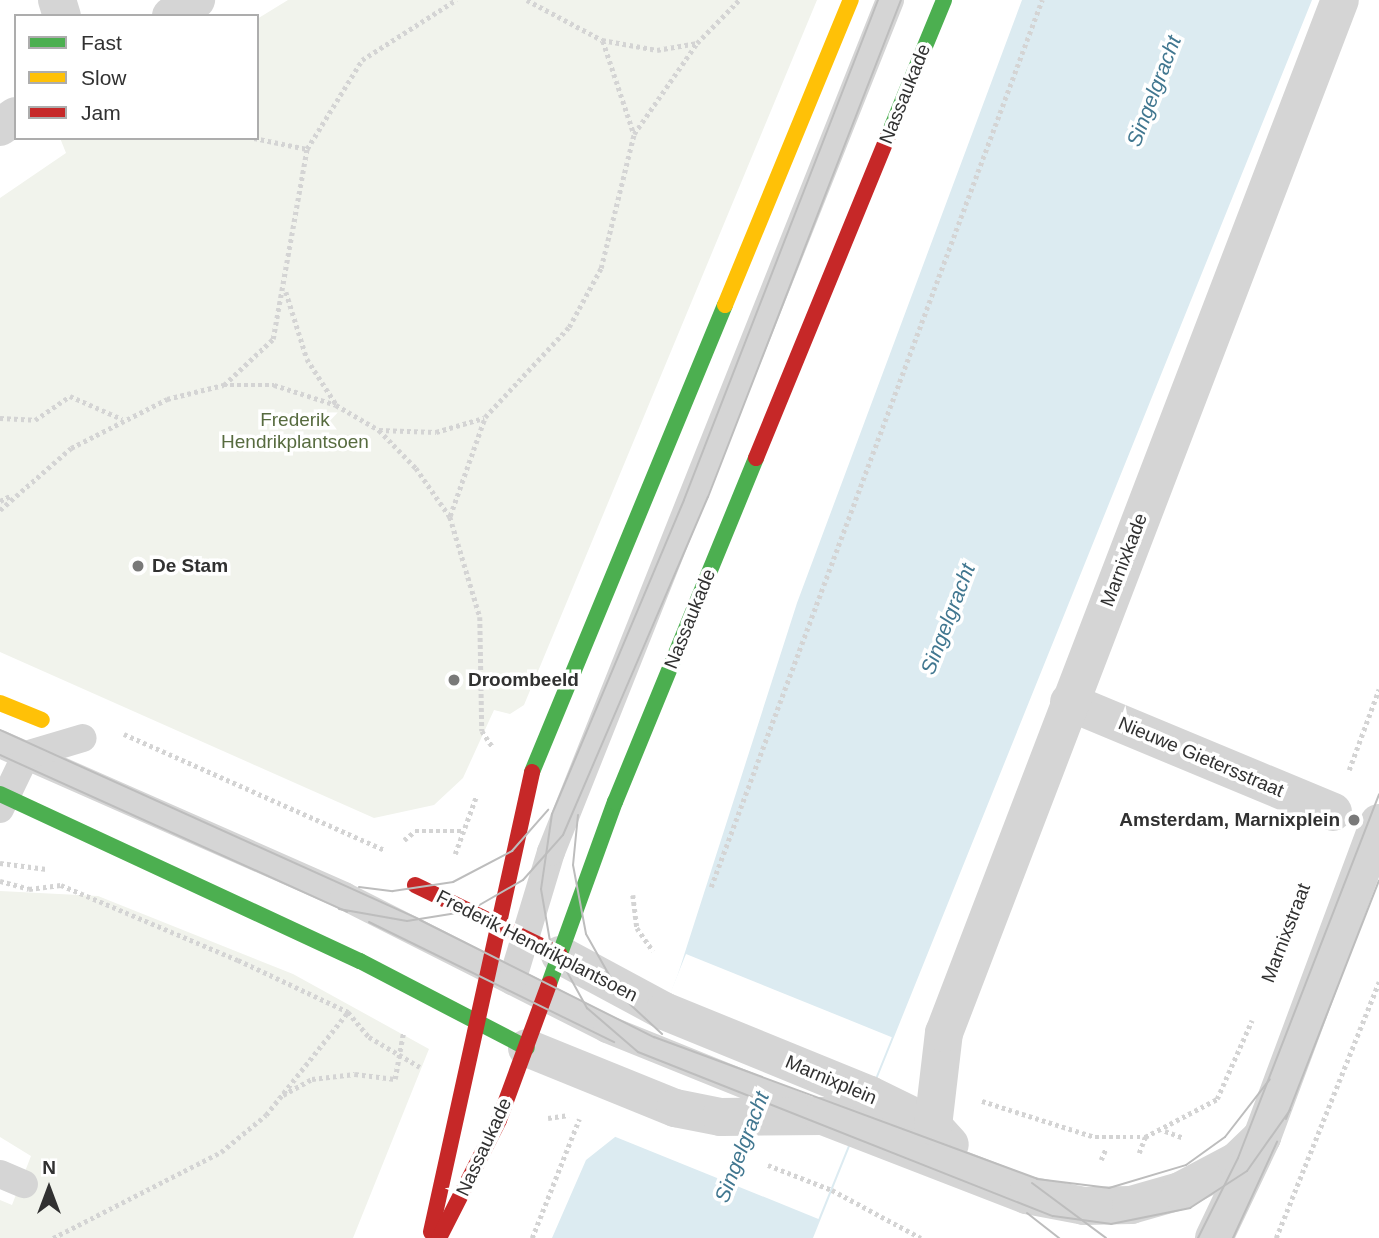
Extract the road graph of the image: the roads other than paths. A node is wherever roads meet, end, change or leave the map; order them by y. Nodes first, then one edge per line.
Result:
1 (196, 0) edge
2 (851, 0) edge
3 (890, 0) edge
4 (944, 0) edge
5 (1340, 0) edge
6 (174, 14) edge
7 (1069, 702) junction
8 (0, 703) edge
9 (42, 720) dead end
10 (83, 738) dead end
11 (0, 744) edge
12 (26, 755) junction
13 (2, 800) edge
14 (1333, 812) road end
15 (1379, 823) edge
16 (415, 885) dead end
17 (510, 932) junction
18 (560, 955) junction
19 (500, 974) junction
20 (545, 997) junction
21 (664, 1011) joint
22 (476, 1023) junction
23 (527, 1048) junction
24 (850, 1113) junction
25 (933, 1126) junction
26 (1262, 1137) junction
27 (980, 1176) junction
28 (430, 1238) edge
29 (439, 1238) edge
30 (1214, 1238) edge

1 - 6 street
2 - 17 main road, Nassaukade
3 - 17 lane, Nassaukade
4 - 18 main road, Nassaukade
5 - 7 street, Marnixkade
7 - 14 street, Nieuwe Gietersstraat
7 - 25 street, Marnixkade
8 - 9 main road
10 - 12 lane
11 - 12 lane
12 - 13 lane
12 - 19 lane
13 - 22 main road
15 - 26 street
16 - 17 main road, Frederik Hendrikplantsoen
17 - 18 main road, Frederik Hendrikplantsoen
17 - 19 lane, Nassaukade
18 - 20 main road, Nassaukade
18 - 21 street, Frederik Hendrikplantsoen
19 - 20 lane
19 - 22 main road, Nassaukade
20 - 23 main road, Nassaukade
20 - 24 lane, Marnixplein
21 - 24 street, Marnixplein
22 - 23 main road
22 - 28 main road, Nassaukade
23 - 24 street, Marnixplein
23 - 29 main road, Nassaukade
24 - 25 street, Marnixplein
24 - 27 street, Marnixplein
25 - 27 street, Marnixplein
26 - 27 street, Marnixplein
26 - 30 street

